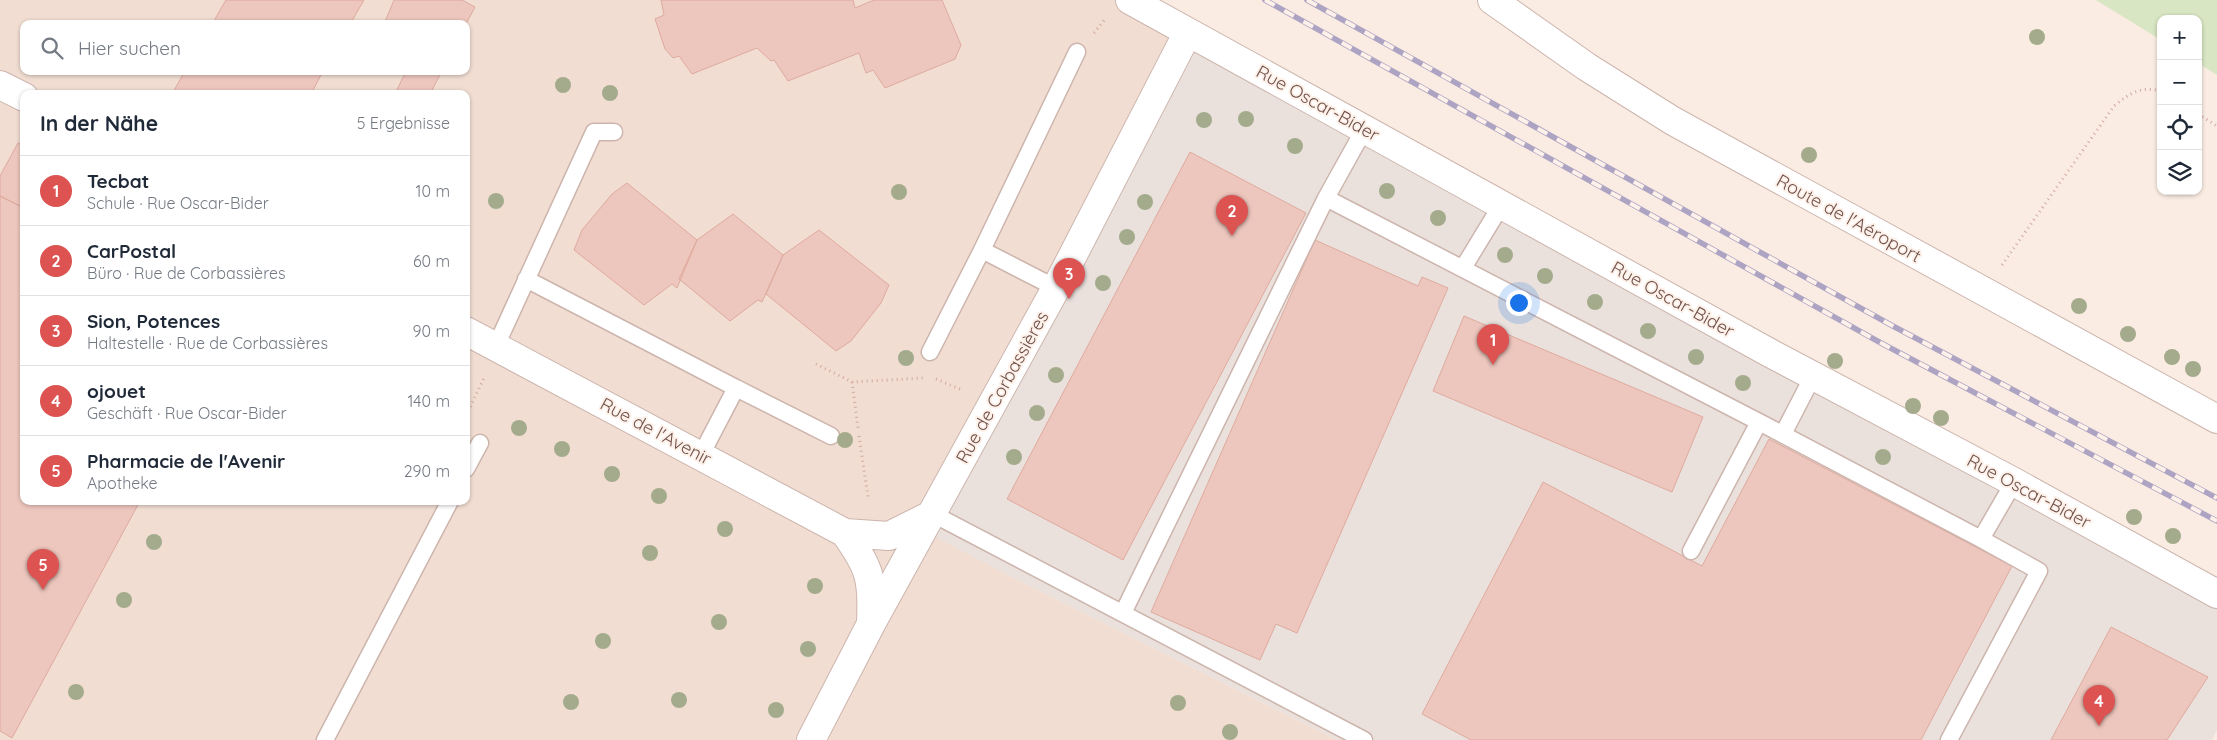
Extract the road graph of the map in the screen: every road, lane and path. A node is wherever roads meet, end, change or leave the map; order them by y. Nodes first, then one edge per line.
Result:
1 (1130, 0) edge
2 (1492, 0) edge
3 (1188, 32) junction
4 (1077, 52) dead end
5 (0, 85) edge
6 (2157, 90) edge
7 (20, 95) edge
8 (2202, 117) edge
9 (2217, 126) edge
10 (1364, 128) junction
11 (614, 132) dead end
12 (1326, 198) junction
13 (1502, 204) junction
14 (982, 250) junction
15 (1463, 268) junction
16 (526, 279) junction
17 (1056, 288) junction
18 (1983, 291) junction
19 (470, 333) edge
20 (496, 346) junction
21 (930, 352) dead end
22 (816, 364) dead end
23 (1813, 376) junction
24 (484, 378) dead end
25 (925, 378) dead end
26 (934, 378) dead end
27 (736, 388) junction
28 (968, 393) dead end
29 (470, 408) edge
30 (2217, 419) edge
31 (1759, 422) junction
32 (1783, 434) junction
33 (831, 436) dead end
34 (480, 443) dead end
35 (700, 455) junction
36 (470, 462) edge
37 (2014, 482) junction
38 (448, 505) edge
39 (933, 514) junction
40 (845, 533) junction
41 (1981, 538) junction
42 (1691, 551) dead end
43 (2217, 594) edge
44 (1123, 613) junction
45 (871, 624) junction
46 (325, 740) edge
47 (811, 740) edge
48 (1364, 740) edge
49 (1949, 740) edge

1 - 3 street, Rue Oscar-Bider
2 - 18 street, Route de l'Aéroport
3 - 10 street, Rue Oscar-Bider
3 - 17 street, Rue de Corbassières
4 - 14 lane
5 - 7 street
6 - 18 path
8 - 9 path
10 - 12 lane
10 - 13 street, Rue Oscar-Bider
11 - 16 lane
12 - 15 lane
12 - 44 lane
13 - 15 lane
13 - 23 street, Rue Oscar-Bider
14 - 17 lane
14 - 21 lane
15 - 31 lane
16 - 20 lane
16 - 27 lane
17 - 39 street, Rue de Corbassières
18 - 30 street, Route de l'Aéroport
19 - 20 street, Rue de l'Avenir
20 - 35 street, Rue de l'Avenir
22 - 25 path
23 - 32 lane
23 - 37 street, Rue Oscar-Bider
24 - 29 path
26 - 28 path
27 - 33 lane
27 - 35 lane
31 - 32 lane
31 - 42 lane
32 - 41 lane
34 - 36 lane
35 - 40 street, Rue de l'Avenir
37 - 41 lane
37 - 43 street, Rue Oscar-Bider
38 - 46 lane
39 - 40 street, Rue de l'Avenir
39 - 44 lane
39 - 45 street, Rue de Corbassières
40 - 45 street, Rue de l'Avenir
41 - 49 lane
44 - 48 lane
45 - 47 street, Rue de Corbassières

